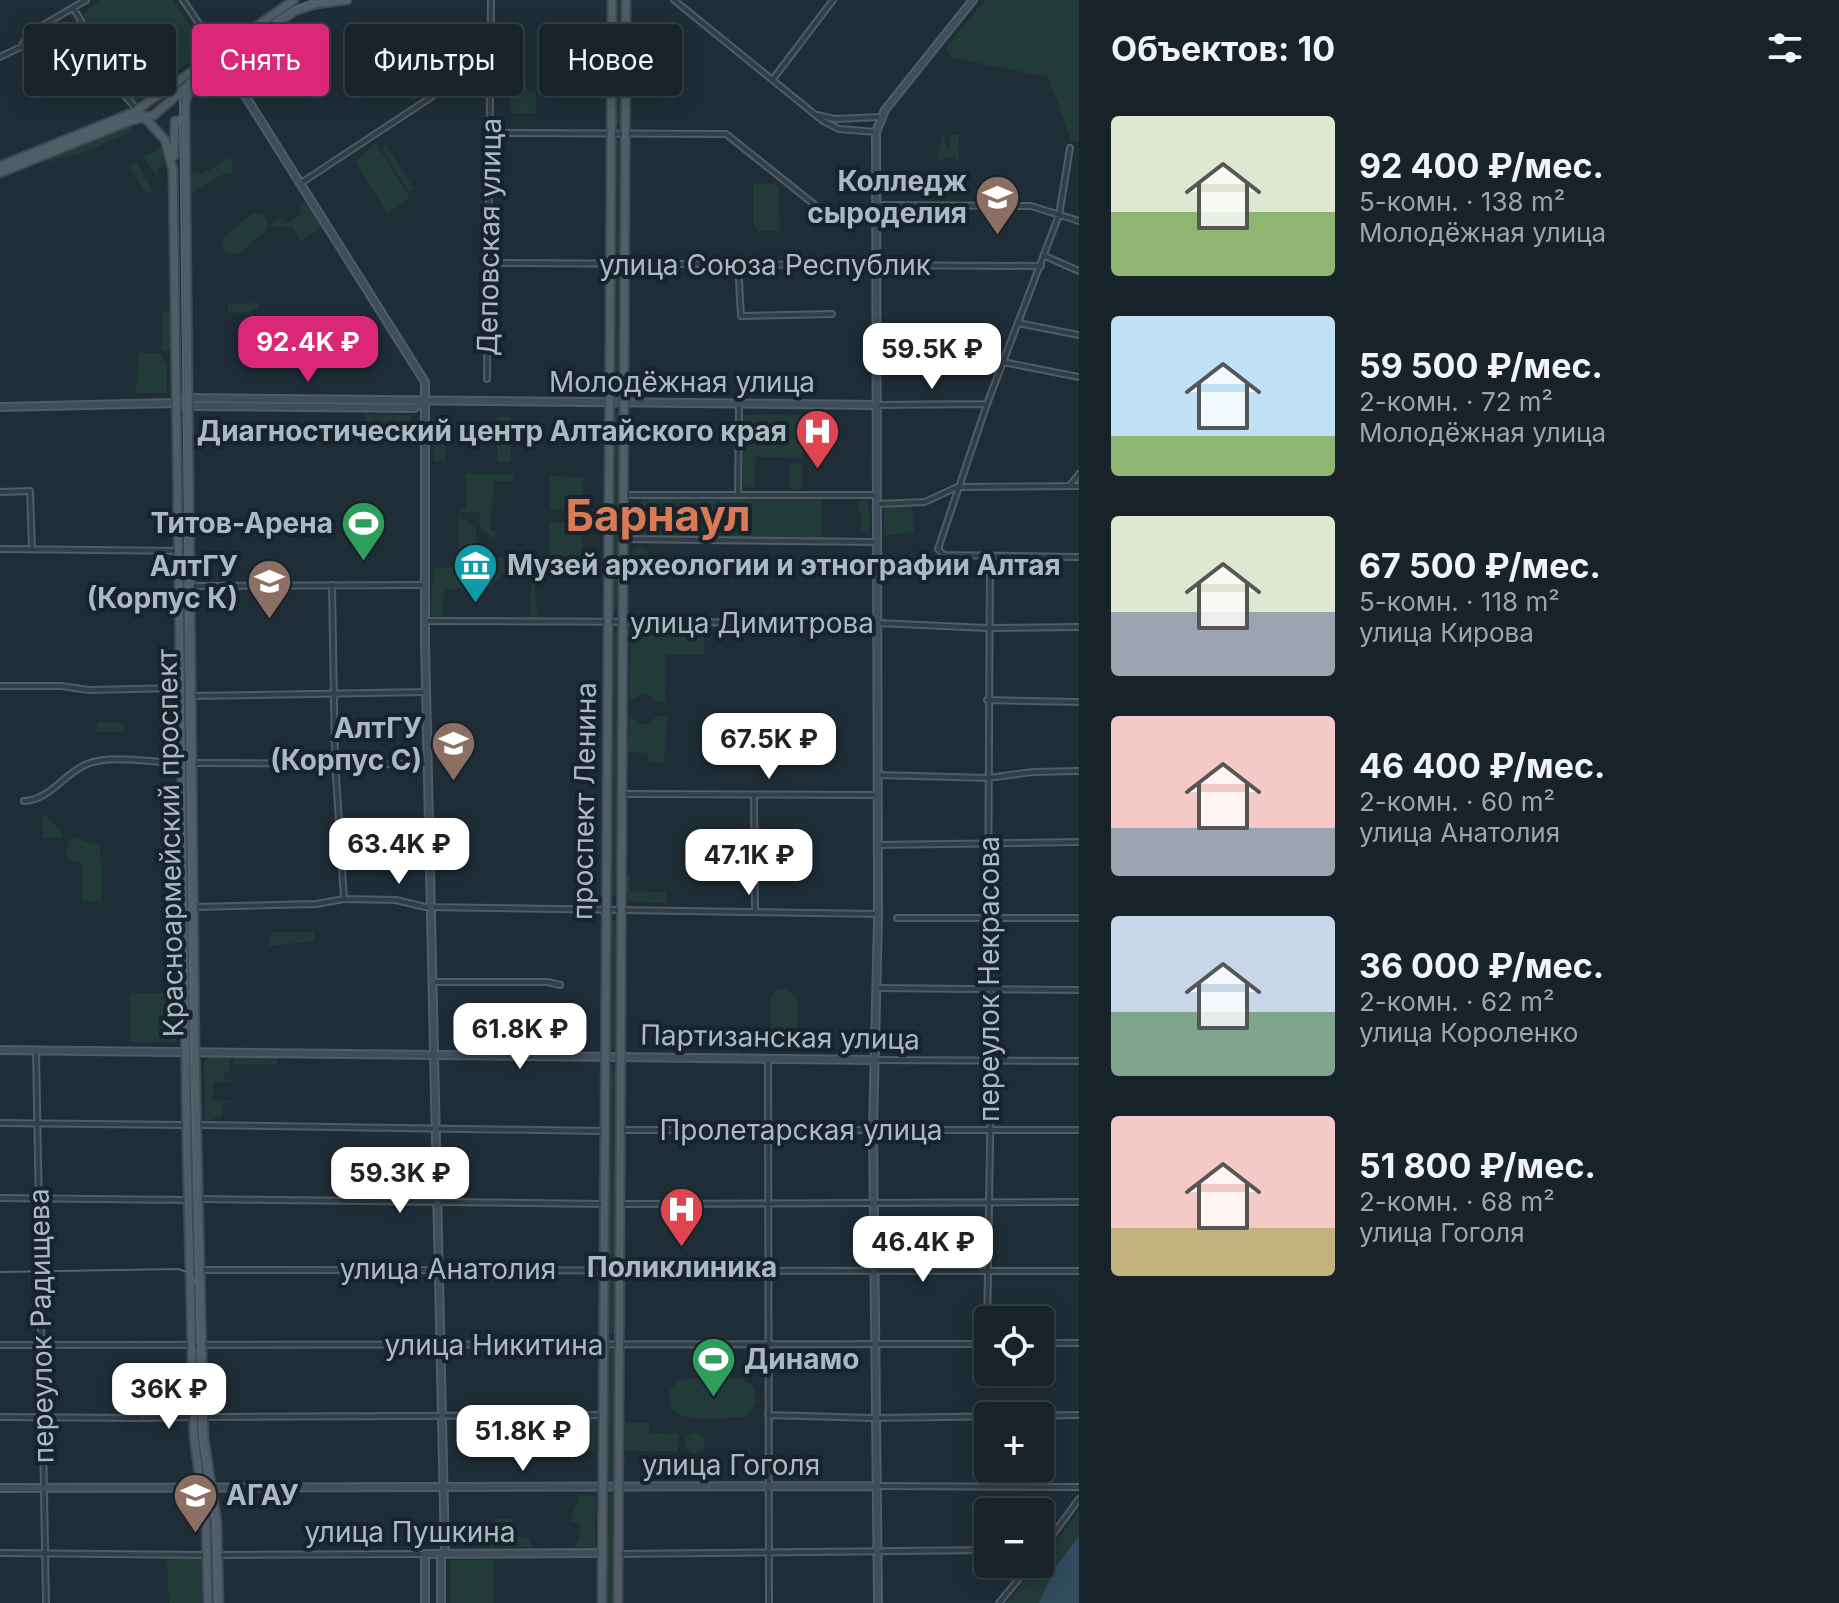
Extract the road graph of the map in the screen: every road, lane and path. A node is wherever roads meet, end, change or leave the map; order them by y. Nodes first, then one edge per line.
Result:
1 (86, 0) edge
2 (183, 0) edge
3 (294, 0) edge
4 (347, 0) edge
5 (491, 0) edge
6 (612, 0) edge
7 (626, 0) edge
8 (674, 0) edge
9 (833, 0) edge
10 (973, 0) edge
11 (74, 9) junction
12 (199, 24) edge
13 (259, 24) edge
14 (276, 24) edge
15 (0, 57) edge
16 (773, 79) junction
17 (191, 83) joint
18 (176, 90) edge
19 (182, 92) junction
20 (155, 96) edge
21 (245, 96) edge
22 (433, 96) dead end
23 (185, 104) junction
24 (137, 109) junction
25 (811, 113) junction
26 (146, 117) junction
27 (881, 117) junction
28 (185, 120) junction
29 (876, 132) junction
30 (489, 133) junction
31 (611, 134) junction
32 (626, 134) junction
33 (1070, 148) dead end
34 (0, 166) edge
35 (173, 170) junction
36 (0, 173) edge
37 (301, 183) junction
38 (815, 205) dead end
39 (877, 205) junction
40 (1059, 215) junction
41 (1079, 221) edge
42 (1045, 256) junction
43 (487, 263) junction
44 (611, 263) junction
45 (625, 263) junction
46 (738, 263) junction
47 (877, 266) junction
48 (1042, 266) junction
49 (1079, 271) edge
50 (832, 314) dead end
51 (1018, 323) junction
52 (1079, 335) edge
53 (1003, 362) junction
54 (1079, 377) edge
55 (487, 379) dead end
56 (186, 402) junction
57 (425, 402) junction
58 (175, 403) junction
59 (609, 403) junction
60 (624, 403) junction
61 (739, 403) junction
62 (987, 404) junction
63 (877, 405) junction
64 (0, 407) edge
65 (1079, 474) edge
66 (1071, 484) junction
67 (1079, 486) edge
68 (957, 487) junction
69 (0, 492) edge
70 (738, 494) junction
71 (624, 495) junction
72 (877, 495) junction
73 (877, 504) junction
74 (623, 539) junction
75 (876, 542) junction
76 (0, 549) edge
77 (32, 549) junction
78 (178, 551) junction
79 (188, 551) junction
80 (990, 557) junction
81 (1079, 557) edge
82 (332, 585) junction
83 (426, 585) junction
84 (188, 586) junction
85 (425, 621) junction
86 (608, 622) junction
87 (622, 623) junction
88 (877, 623) junction
89 (1079, 627) edge
90 (987, 628) junction
91 (0, 686) edge
92 (180, 688) junction
93 (334, 692) junction
94 (427, 692) junction
95 (190, 696) junction
96 (987, 700) junction
97 (1079, 702) edge
98 (181, 763) junction
99 (191, 763) junction
100 (336, 764) junction
101 (429, 764) junction
102 (1079, 771) edge
103 (878, 775) junction
104 (988, 778) junction
105 (621, 794) junction
106 (754, 795) junction
107 (878, 795) junction
108 (24, 801) dead end
109 (1079, 842) edge
110 (988, 844) junction
111 (877, 845) junction
112 (183, 874) junction
113 (193, 874) junction
114 (344, 899) junction
115 (193, 907) junction
116 (432, 907) junction
117 (605, 907) junction
118 (620, 907) junction
119 (755, 912) junction
120 (878, 914) junction
121 (897, 918) dead end
122 (1079, 918) edge
123 (988, 919) junction
124 (434, 982) junction
125 (560, 985) dead end
126 (989, 987) junction
127 (877, 988) junction
128 (1079, 990) edge
129 (0, 1050) edge
130 (36, 1050) junction
131 (185, 1051) junction
132 (195, 1051) junction
133 (436, 1054) junction
134 (604, 1057) junction
135 (618, 1057) junction
136 (768, 1058) junction
137 (875, 1060) junction
138 (990, 1061) junction
139 (1079, 1061) edge
140 (0, 1123) edge
141 (36, 1124) junction
142 (186, 1125) junction
143 (197, 1125) junction
144 (437, 1128) junction
145 (619, 1129) junction
146 (873, 1129) junction
147 (767, 1130) junction
148 (990, 1130) junction
149 (1079, 1130) edge
150 (603, 1131) junction
151 (187, 1151) junction
152 (198, 1151) junction
153 (0, 1198) edge
154 (38, 1198) junction
155 (199, 1199) junction
156 (188, 1200) junction
157 (438, 1202) junction
158 (988, 1202) junction
159 (1079, 1202) edge
160 (767, 1203) junction
161 (873, 1203) junction
162 (603, 1204) junction
163 (618, 1204) junction
164 (439, 1269) junction
165 (602, 1269) junction
166 (621, 1269) junction
167 (767, 1269) junction
168 (874, 1269) junction
169 (200, 1270) junction
170 (988, 1270) junction
171 (1079, 1271) edge
172 (987, 1306) edge
173 (1054, 1343) edge
174 (1079, 1343) edge
175 (603, 1344) junction
176 (767, 1344) junction
177 (874, 1344) junction
178 (974, 1344) edge
179 (0, 1345) edge
180 (41, 1345) junction
181 (441, 1345) junction
182 (618, 1345) junction
183 (192, 1346) junction
184 (202, 1346) junction
185 (443, 1415) junction
186 (602, 1415) junction
187 (768, 1415) junction
188 (1079, 1415) edge
189 (43, 1416) junction
190 (878, 1416) junction
191 (0, 1417) edge
192 (194, 1417) junction
193 (204, 1417) junction
194 (768, 1486) junction
195 (877, 1486) junction
196 (1079, 1487) edge
197 (0, 1488) edge
198 (45, 1488) junction
199 (201, 1488) junction
200 (212, 1488) junction
201 (444, 1488) junction
202 (602, 1488) junction
203 (618, 1488) junction
204 (1079, 1499) edge
205 (1054, 1533) edge
206 (974, 1550) edge
207 (877, 1551) junction
208 (769, 1552) junction
209 (0, 1553) edge
210 (602, 1553) junction
211 (45, 1554) junction
212 (425, 1554) junction
213 (443, 1554) junction
214 (618, 1554) junction
215 (207, 1555) junction
216 (218, 1555) junction
217 (1020, 1578) edge
218 (46, 1603) edge
219 (208, 1603) edge
220 (219, 1603) edge
221 (425, 1603) edge
222 (441, 1603) edge
223 (602, 1603) edge
224 (618, 1603) edge
225 (769, 1603) edge
226 (878, 1603) edge
227 (999, 1603) edge

1 - 11 street
2 - 12 street
3 - 13 main road
4 - 14 main road
5 - 30 street, Деповская улица
6 - 31 main road, проспект Ленина
7 - 32 main road, проспект Ленина
8 - 16 street
9 - 16 street
10 - 27 street
11 - 15 street
11 - 24 street
16 - 25 street
17 - 19 main road
17 - 23 main road, Красноармейский проспект
18 - 19 main road
19 - 23 main road
19 - 26 main road
20 - 24 main road
21 - 37 street
22 - 37 street
23 - 28 main road, Красноармейский проспект
24 - 26 main road, Красноармейский проспект
24 - 34 main road
25 - 27 street
25 - 29 street
26 - 35 main road, Красноармейский проспект
26 - 36 main road
27 - 29 street
28 - 35 main road
28 - 56 main road, Красноармейский проспект
29 - 39 street
30 - 31 street
30 - 43 street, Деповская улица
31 - 32 street
31 - 44 main road, проспект Ленина
32 - 38 street
32 - 45 main road, проспект Ленина
33 - 40 street
35 - 58 main road, Красноармейский проспект
37 - 57 street
39 - 40 street
39 - 47 street
40 - 41 street
40 - 42 street
42 - 48 street
42 - 49 street
43 - 44 street, улица Союза Республик
43 - 55 street, Деповская улица
44 - 45 street, улица Союза Республик
44 - 59 main road, проспект Ленина
45 - 46 street, улица Союза Республик
45 - 60 main road, проспект Ленина
46 - 47 street, улица Союза Республик
46 - 50 street
47 - 48 street, улица Союза Республик
47 - 63 street
48 - 51 street
51 - 52 street
51 - 53 street
53 - 54 street
53 - 62 street
56 - 57 street, Молодёжная улица
56 - 58 street, Молодёжная улица
56 - 79 main road, Красноармейский проспект
57 - 59 street, Молодёжная улица
57 - 83 street
58 - 64 street, Молодёжная улица
58 - 78 main road, Красноармейский проспект
59 - 60 street, Молодёжная улица
59 - 86 main road, проспект Ленина
60 - 61 street, Молодёжная улица
60 - 71 main road, проспект Ленина
61 - 63 street, Молодёжная улица
61 - 70 street
62 - 63 street, Молодёжная улица
62 - 68 street
63 - 72 street
65 - 66 street
66 - 67 street
66 - 68 street
68 - 73 street
68 - 80 street
69 - 77 street
70 - 71 street
70 - 72 street
71 - 74 main road, проспект Ленина
72 - 73 street
73 - 75 street
74 - 75 street
74 - 87 main road, проспект Ленина
75 - 88 street
76 - 77 street
77 - 78 street
78 - 79 street
78 - 92 main road, Красноармейский проспект
79 - 84 main road, Красноармейский проспект
80 - 81 street
80 - 90 street, переулок Некрасова
82 - 83 street
82 - 84 street
82 - 93 street
83 - 85 street
84 - 95 main road, Красноармейский проспект
85 - 86 street, улица Димитрова
85 - 94 street
86 - 87 street, улица Димитрова
86 - 117 main road, проспект Ленина
87 - 88 street, улица Димитрова
87 - 105 main road, проспект Ленина
88 - 90 street, улица Димитрова
88 - 103 street
89 - 90 street, улица Димитрова
90 - 96 street, переулок Некрасова
91 - 92 street
92 - 98 main road, Красноармейский проспект
93 - 94 street
93 - 95 street
93 - 100 street
94 - 101 street
95 - 99 main road, Красноармейский проспект
96 - 97 street
96 - 104 street, переулок Некрасова
98 - 108 street
98 - 112 main road, Красноармейский проспект
99 - 100 street
99 - 113 main road, Красноармейский проспект
100 - 101 street
100 - 114 street
101 - 116 street
102 - 104 street
103 - 104 street
103 - 107 street
104 - 110 street, переулок Некрасова
105 - 106 street
105 - 118 main road, проспект Ленина
106 - 107 street
106 - 119 street
107 - 111 street
109 - 110 street
110 - 111 street
110 - 123 street, переулок Некрасова
111 - 120 street
112 - 113 main road
112 - 131 main road, Красноармейский проспект
113 - 115 main road, Красноармейский проспект
114 - 115 street
114 - 116 street
115 - 132 main road, Красноармейский проспект
116 - 117 street
116 - 124 street
117 - 118 street
117 - 134 main road, проспект Ленина
118 - 119 street
118 - 135 main road, проспект Ленина
119 - 120 street
120 - 127 street
121 - 123 street
122 - 123 street
123 - 126 street, переулок Некрасова
124 - 125 street
124 - 133 street
126 - 127 street
126 - 128 street
126 - 138 street, переулок Некрасова
127 - 137 street
129 - 130 street, Партизанская улица
130 - 131 street, Партизанская улица
130 - 141 street, переулок Радищева
131 - 132 street, Партизанская улица
131 - 142 main road, Красноармейский проспект
132 - 133 street, Партизанская улица
132 - 143 main road, Красноармейский проспект
133 - 134 street, Партизанская улица
133 - 144 street
134 - 135 street, Партизанская улица
134 - 150 main road, проспект Ленина
135 - 136 street, Партизанская улица
135 - 145 main road, проспект Ленина
136 - 137 street, Партизанская улица
136 - 147 street
137 - 138 street, Партизанская улица
137 - 146 street
138 - 139 street, Партизанская улица
138 - 148 street, переулок Некрасова
140 - 141 street
141 - 142 street
141 - 154 street, переулок Радищева
142 - 151 main road, Красноармейский проспект
143 - 144 street
143 - 152 main road, Красноармейский проспект
144 - 150 street
144 - 157 street
145 - 147 street, Пролетарская улица
145 - 163 main road, проспект Ленина
146 - 147 street, Пролетарская улица
146 - 148 street, Пролетарская улица
146 - 161 street
147 - 160 street
148 - 149 street, Пролетарская улица
148 - 158 street, переулок Некрасова
150 - 162 main road, проспект Ленина
151 - 152 main road
151 - 156 main road, Красноармейский проспект
152 - 155 main road, Красноармейский проспект
153 - 154 street
154 - 156 street
154 - 180 street, переулок Радищева
155 - 157 street
155 - 169 main road, Красноармейский проспект
156 - 183 main road, Красноармейский проспект
157 - 162 street
157 - 164 street
158 - 159 street
158 - 161 street
158 - 170 street, переулок Некрасова
160 - 161 street
160 - 163 street
160 - 167 street
161 - 168 street
162 - 165 main road, проспект Ленина
163 - 166 main road, проспект Ленина
164 - 165 street, улица Анатолия
164 - 169 street, улица Анатолия
164 - 181 street
165 - 166 street, улица Анатолия
165 - 175 main road, проспект Ленина
166 - 167 street, улица Анатолия
166 - 182 main road, проспект Ленина
167 - 168 street, улица Анатолия
167 - 176 street
168 - 170 street, улица Анатолия
168 - 177 street
169 - 184 main road, Красноармейский проспект
170 - 171 street, улица Анатолия
170 - 172 street, переулок Некрасова
173 - 174 street
175 - 181 street, улица Никитина
175 - 182 street, улица Никитина
175 - 186 main road, проспект Ленина
176 - 177 street, улица Никитина
176 - 182 street, улица Никитина
176 - 187 street
177 - 178 street, улица Никитина
177 - 190 street
179 - 180 street, улица Никитина
180 - 183 street, улица Никитина
180 - 189 street, переулок Радищева
181 - 184 street, улица Никитина
181 - 185 street
182 - 203 main road, проспект Ленина
183 - 184 street, улица Никитина
183 - 192 main road, Красноармейский проспект
184 - 193 main road, Красноармейский проспект
185 - 186 street
185 - 193 street
185 - 201 street
186 - 202 main road, проспект Ленина
187 - 190 street
187 - 194 street
188 - 190 street
189 - 191 street
189 - 192 street
189 - 198 street, переулок Радищева
190 - 195 street
192 - 199 main road, Красноармейский проспект
193 - 200 main road, Красноармейский проспект
194 - 195 street, улица Гоголя
194 - 203 street, улица Гоголя
194 - 208 street
195 - 196 street, улица Гоголя
195 - 207 street
197 - 198 street, улица Гоголя
198 - 199 street, улица Гоголя
198 - 211 street, переулок Радищева
199 - 200 street, улица Гоголя
199 - 215 main road, Красноармейский проспект
200 - 201 street, улица Гоголя
200 - 216 main road, Красноармейский проспект
201 - 202 street, улица Гоголя
201 - 213 street
202 - 203 street, улица Гоголя
202 - 210 main road, проспект Ленина
203 - 214 main road, проспект Ленина
204 - 205 street
206 - 207 street
207 - 208 street
207 - 226 street
208 - 214 street
208 - 225 street
209 - 211 street
210 - 213 street, улица Пушкина
210 - 223 main road, проспект Ленина
211 - 215 street
211 - 218 street, переулок Радищева
212 - 213 street, улица Пушкина
212 - 216 street, улица Пушкина
212 - 221 street
213 - 222 street
214 - 224 main road, проспект Ленина
215 - 219 main road, Красноармейский проспект
216 - 220 main road, Красноармейский проспект
217 - 227 street

